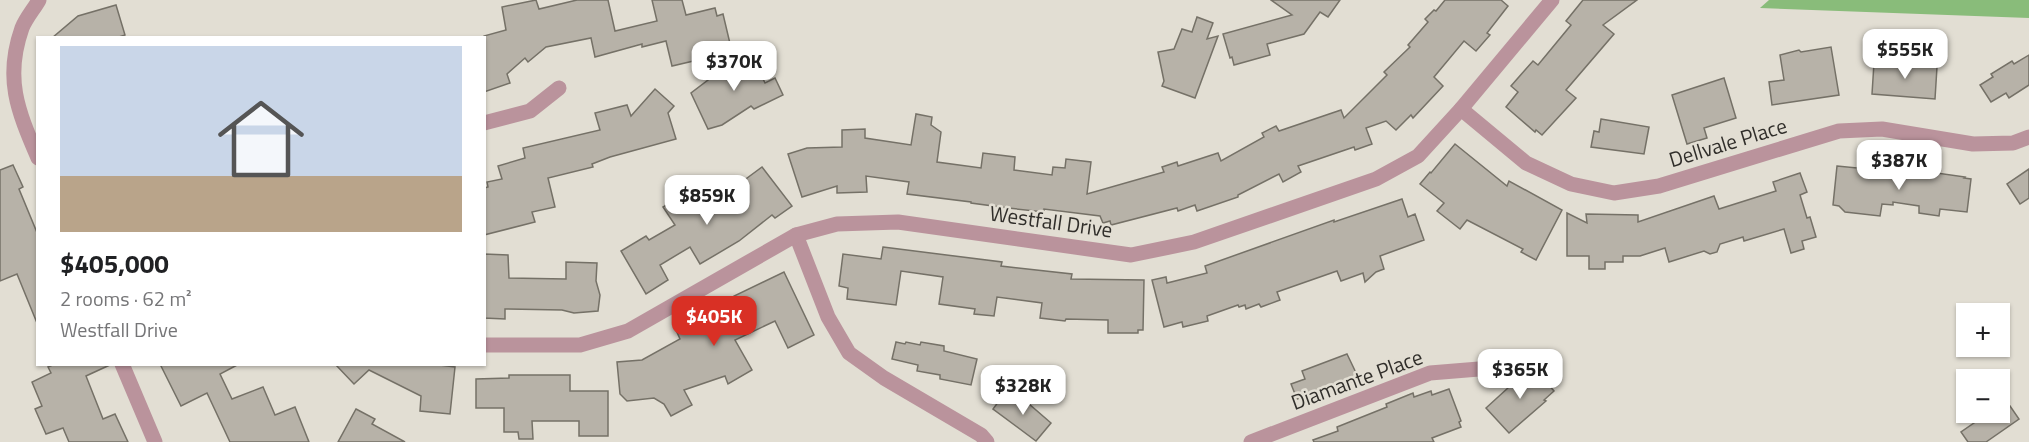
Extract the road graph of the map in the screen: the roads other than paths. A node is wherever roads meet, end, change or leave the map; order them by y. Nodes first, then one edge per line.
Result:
1 (39, 0) edge
2 (1552, 0) edge
3 (559, 88) dead end
4 (1461, 109) junction
5 (486, 122) edge
6 (2029, 137) edge
7 (36, 153) edge
8 (796, 235) junction
9 (486, 345) edge
10 (123, 366) edge
11 (1479, 369) dead end
12 (155, 442) edge
13 (987, 442) edge
14 (1251, 442) edge

1 - 7 street
2 - 4 street, Westfall Drive
3 - 5 street
4 - 6 street, Dellvale Place
4 - 8 street, Westfall Drive
8 - 9 street, Westfall Drive
8 - 13 street
10 - 12 street
11 - 14 street, Diamante Place

